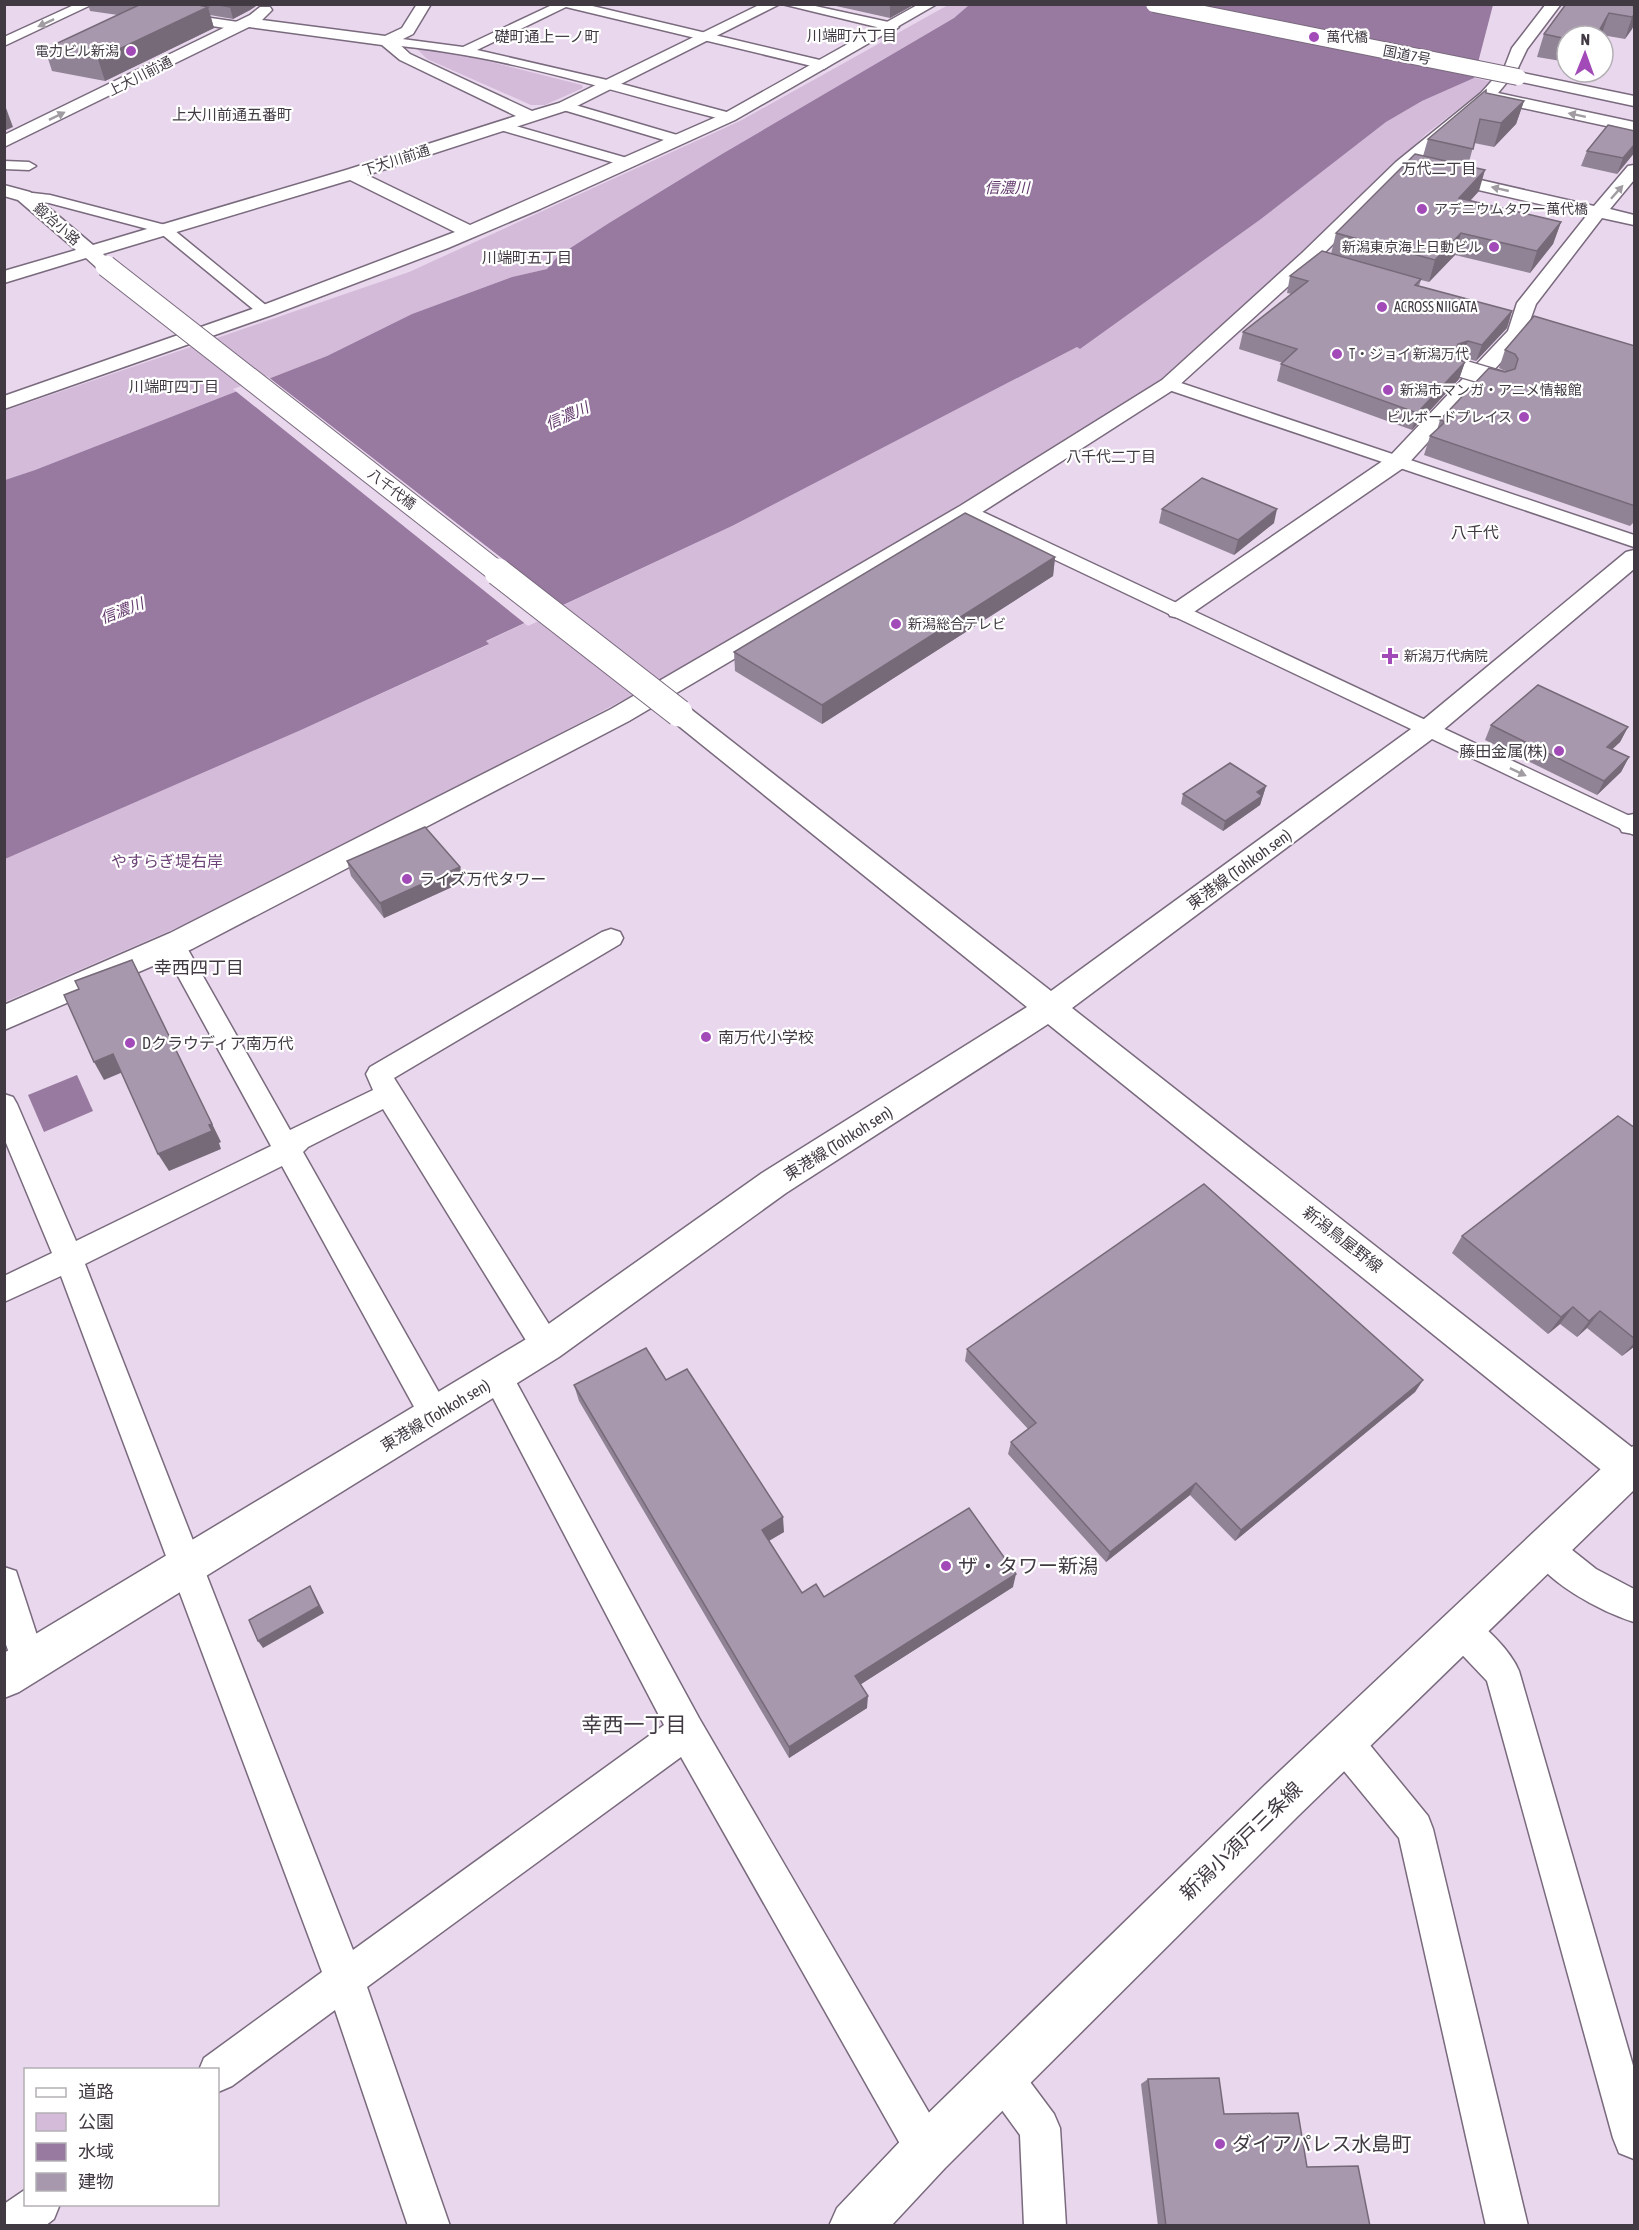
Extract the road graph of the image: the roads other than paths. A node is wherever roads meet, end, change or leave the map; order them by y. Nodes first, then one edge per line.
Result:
1 (87, 4) edge
2 (273, 4) edge
3 (424, 4) edge
4 (565, 4) edge
5 (773, 4) edge
6 (788, 4) edge
7 (930, 4) edge
8 (1154, 4) edge
9 (1556, 8) edge
10 (169, 10) edge
11 (395, 21) dead end
12 (246, 22) junction
13 (893, 27) junction
14 (709, 38) junction
15 (387, 41) junction
16 (4, 42) edge
17 (465, 51) junction
18 (824, 65) junction
19 (611, 84) junction
20 (1487, 96) junction
21 (1635, 101) edge
22 (565, 106) junction
23 (531, 117) junction
24 (729, 117) junction
25 (502, 126) junction
26 (1635, 127) edge
27 (679, 140) junction
28 (4, 142) edge
29 (629, 163) junction
30 (4, 165) edge
31 (29, 166) dead end
32 (1402, 166) junction
33 (1635, 170) edge
34 (352, 174) junction
35 (4, 190) edge
36 (24, 196) junction
37 (1598, 212) junction
38 (1635, 220) edge
39 (164, 229) junction
40 (470, 232) junction
41 (98, 259) junction
42 (4, 277) edge
43 (1500, 310) edge
44 (265, 311) junction
45 (1522, 316) junction
46 (1545, 322) edge
47 (1460, 368) edge
48 (1501, 380) edge
49 (1169, 384) junction
50 (4, 404) edge
51 (1398, 460) junction
52 (968, 511) junction
53 (1635, 541) edge
54 (1635, 557) edge
55 (1179, 611) junction
56 (1428, 730) junction
57 (1634, 825) edge
58 (611, 938) dead end
59 (173, 945) junction
60 (1051, 1008) junction
61 (4, 1018) edge
62 (388, 1094) junction
63 (4, 1104) edge
64 (286, 1151) junction
65 (69, 1260) junction
66 (4, 1290) edge
67 (546, 1346) junction
68 (496, 1377) junction
69 (435, 1415) junction
70 (1633, 1468) edge
71 (1545, 1549) junction
72 (185, 1566) junction
73 (4, 1583) edge
74 (1634, 1606) edge
75 (1461, 1630) junction
76 (16, 1670) edge
77 (686, 1731) junction
78 (1343, 1741) junction
79 (344, 1978) junction
80 (219, 2071) edge
81 (1002, 2077) junction
82 (1635, 2138) edge
83 (927, 2150) junction
84 (38, 2206) edge
85 (11, 2226) edge
86 (429, 2226) edge
87 (855, 2226) edge
88 (1045, 2226) edge
89 (1507, 2226) edge

1 -> 16 street
2 - 12 main road, 上大川前通
3 - 15 main road
4 - 14 street
4 - 17 street
5 - 14 main road, 下大川前通
6 - 13 street
7 - 13 main road
8 - 21 main road, 国道7号, bridge
9 - 20 main road
10 - 12 street
10 - 12 street
11 - 15 main road
12 - 15 main road
28 -> 12 main road, 上大川前通
13 - 18 main road
14 - 18 street
14 - 19 main road, 下大川前通
15 - 17 street
15 - 23 main road
17 - 19 street
18 - 24 main road
19 - 22 main road, 下大川前通
19 - 24 street
26 -> 20 main road
20 - 32 main road
22 - 23 main road, 下大川前通
22 - 27 street
23 - 25 main road, 下大川前通
24 - 27 main road
25 - 29 street
25 - 34 main road, 下大川前通
27 - 29 main road
29 - 40 main road
30 - 31 street
37 -> 32 main road
32 - 49 main road
37 -> 33 main road
34 - 39 main road, 下大川前通
34 - 40 main road
35 - 36 main road, 鍛冶小路
36 - 39 street
36 - 41 main road, 鍛冶小路
37 - 38 main road
37 - 45 main road
39 - 41 main road, 下大川前通
39 - 44 street
40 - 44 main road
41 - 42 main road, 下大川前通
41 - 60 main road, 八千代橋, bridge
43 - 45 main road
44 - 50 main road
45 - 46 main road
45 - 51 main road
47 - 48 street, bridge
49 - 51 street
49 - 52 main road
51 - 53 street
51 - 55 main road
52 - 55 street
52 - 59 main road
54 - 56 main road, 東港線 (Tohkoh sen)
55 - 56 street
56 -> 57 street
56 - 60 main road, 東港線 (Tohkoh sen)
58 - 62 street
59 - 61 main road
59 - 64 street
60 - 67 main road, 東港線 (Tohkoh sen)
60 - 70 main road, 新潟鳥屋野線
62 - 64 street
62 - 67 street
63 - 65 street
64 - 65 street
64 - 69 street
65 - 66 street
65 - 72 street
67 - 68 main road, 東港線 (Tohkoh sen)
68 - 69 main road, 東港線 (Tohkoh sen)
68 - 77 street
69 - 72 main road, 東港線 (Tohkoh sen)
70 - 71 main road, 新潟小須戸三条線
71 - 74 street
71 - 75 main road, 新潟小須戸三条線
72 - 76 main road, 東港線 (Tohkoh sen)
72 - 79 street
73 - 76 street
75 - 78 main road, 新潟小須戸三条線
75 - 82 street
77 - 79 street
77 - 83 street
78 - 81 main road, 新潟小須戸三条線
78 - 89 street
79 - 80 street
79 - 86 street
81 - 83 main road, 新潟小須戸三条線
81 - 88 street
83 - 87 main road, 新潟小須戸三条線
84 - 85 street

